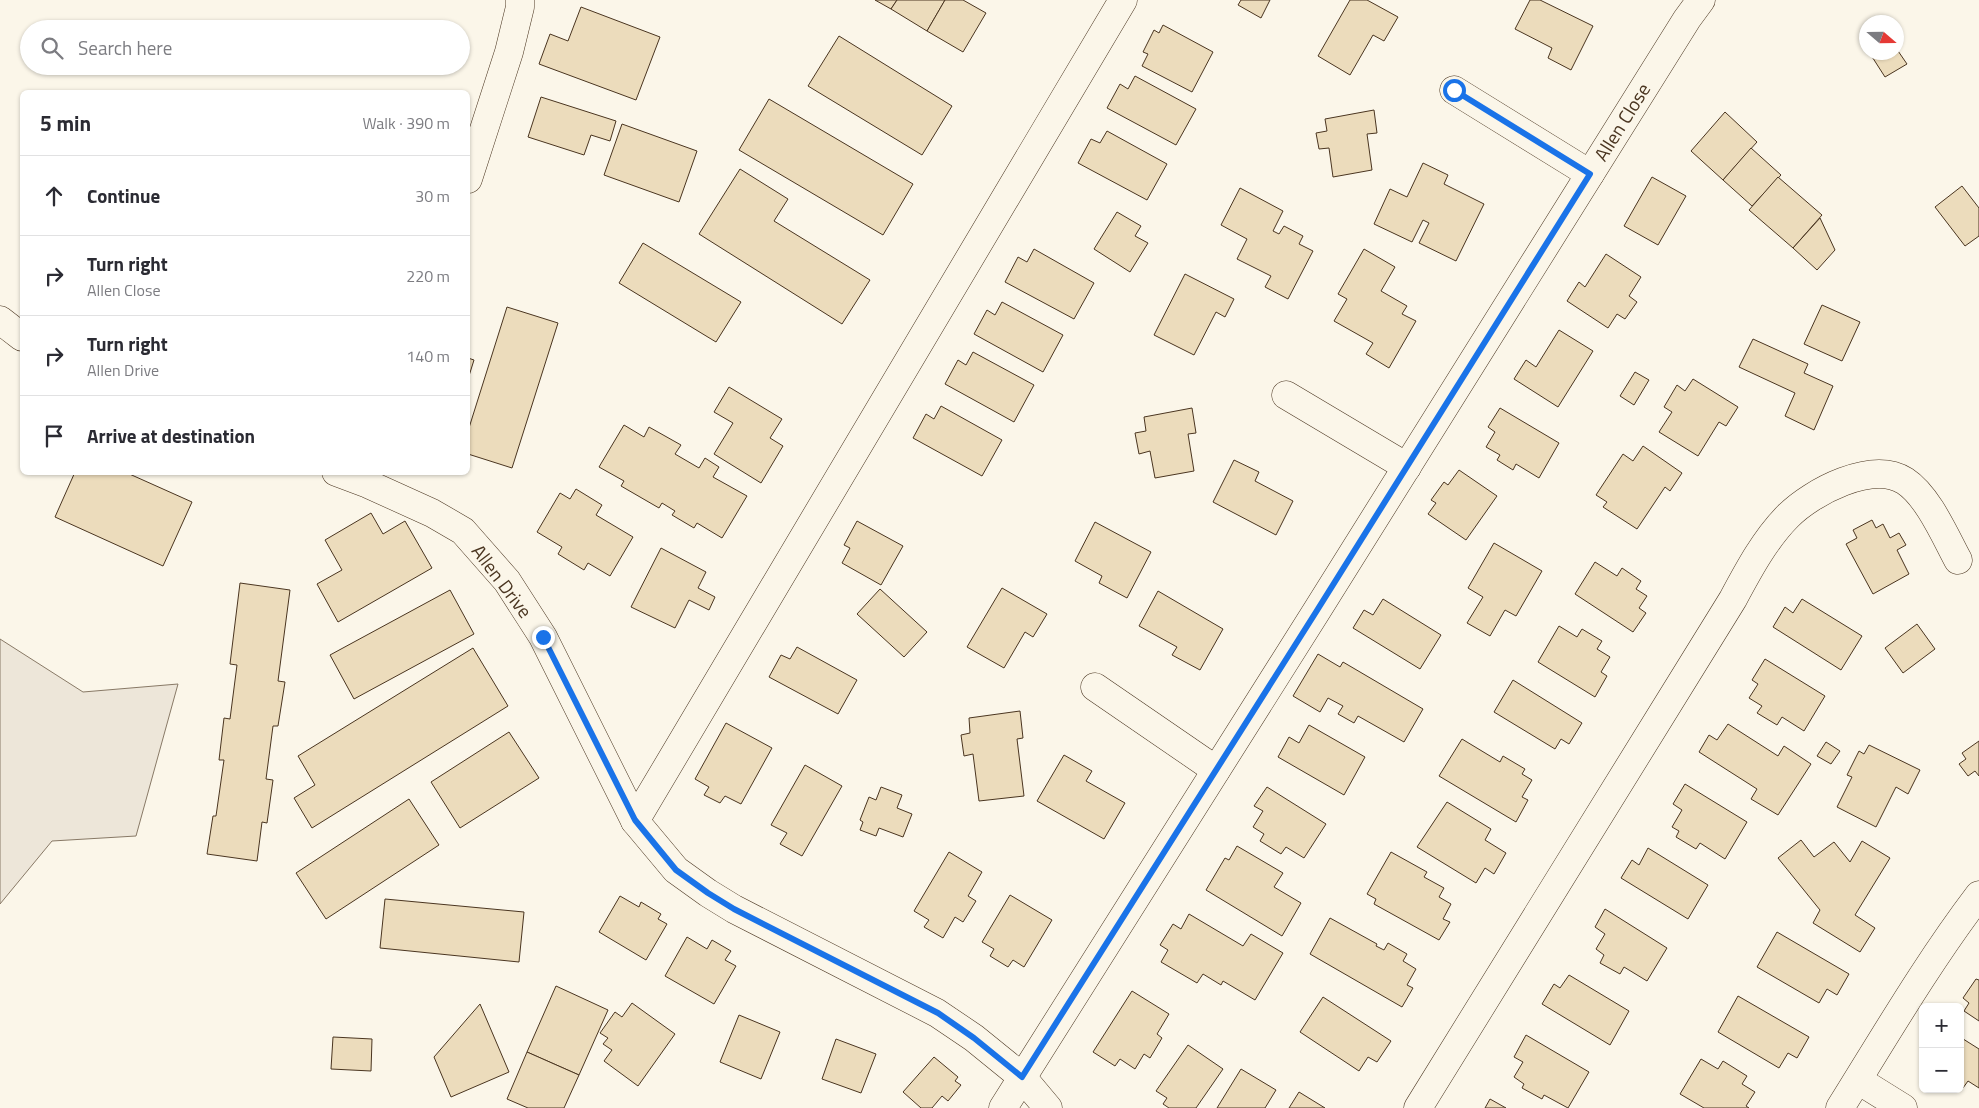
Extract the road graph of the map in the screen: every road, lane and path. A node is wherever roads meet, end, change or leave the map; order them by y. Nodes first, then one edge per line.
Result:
1 (520, 0) edge
2 (1123, 0) edge
3 (1700, 0) edge
4 (1454, 90) dead end
5 (470, 173) edge
6 (1590, 174) junction
7 (0, 320) edge
8 (20, 335) edge
9 (1286, 395) dead end
10 (1407, 467) junction
11 (353, 475) edge
12 (370, 478) edge
13 (1958, 560) dead end
14 (1095, 687) dead end
15 (1216, 770) junction
16 (635, 820) junction
17 (1979, 895) edge
18 (1022, 1077) junction
19 (1858, 1080) junction
20 (1003, 1108) edge
21 (1048, 1108) edge
22 (1418, 1108) edge
23 (1840, 1108) edge
24 (1903, 1108) edge

1 - 5 street
2 - 16 street
3 - 6 street, Allen Close
4 - 6 street
6 - 10 street, Allen Close
7 - 8 street
9 - 10 street
10 - 15 street, Allen Close
11 - 12 street, Allen Drive
12 - 16 street, Allen Drive
13 - 22 street
14 - 15 street
15 - 18 street, Allen Close
16 - 18 street, Allen Drive
17 - 19 street
18 - 20 street, Allen Close
18 - 21 street, Allen Drive
19 - 23 street
19 - 24 street

